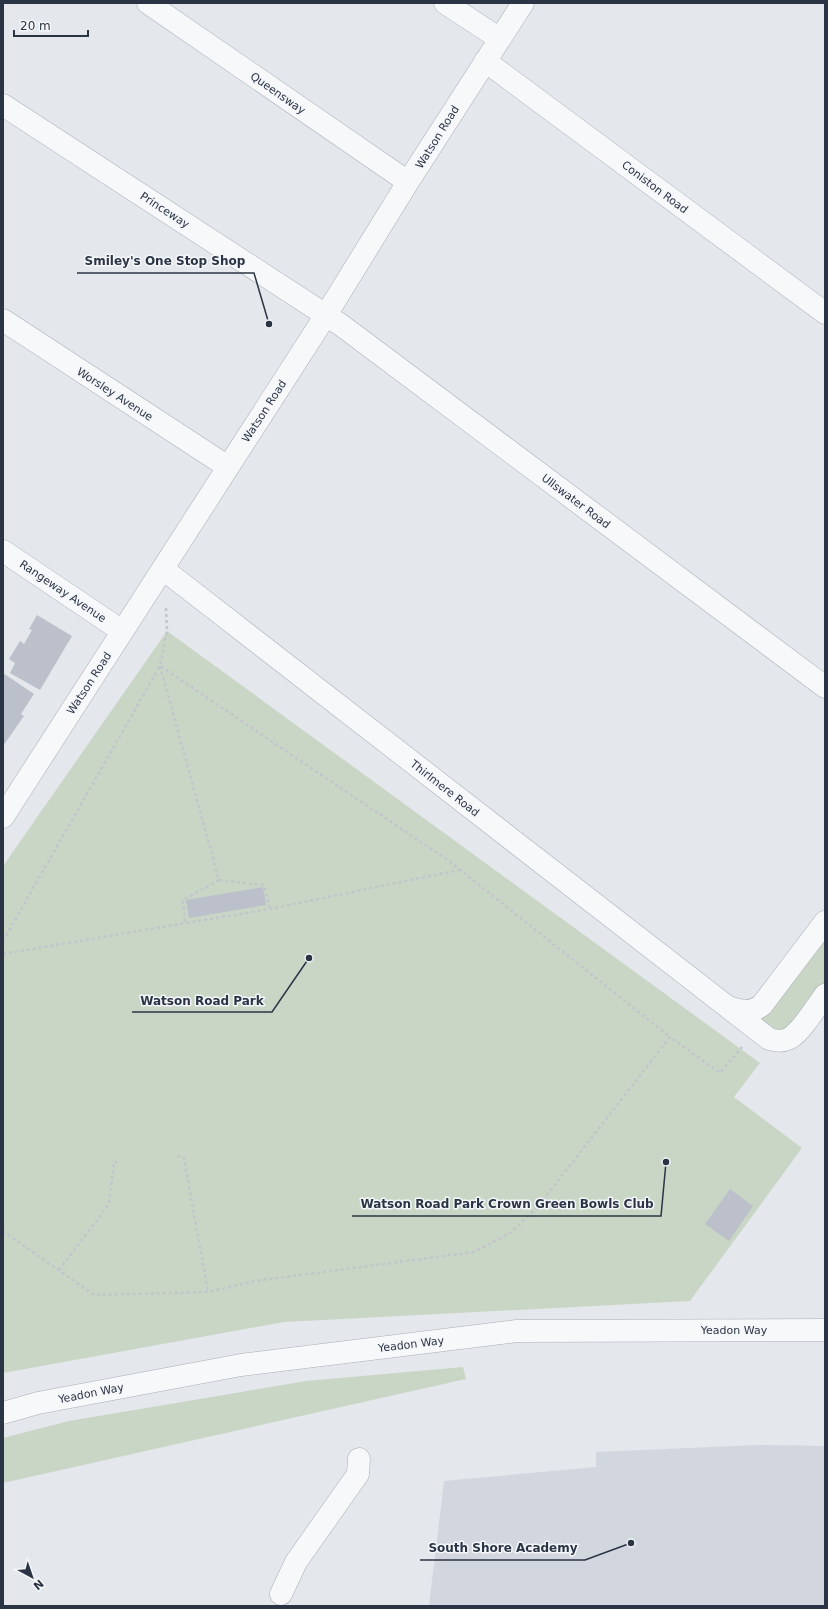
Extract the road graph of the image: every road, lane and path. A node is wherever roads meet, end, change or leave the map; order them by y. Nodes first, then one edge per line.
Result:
1 (148, 3) edge
2 (445, 3) edge
3 (523, 3) edge
4 (500, 39) junction
5 (485, 61) junction
6 (3, 105) edge
7 (408, 182) junction
8 (825, 312) edge
9 (326, 315) junction
10 (3, 320) edge
11 (228, 467) junction
12 (3, 551) edge
13 (163, 569) junction
14 (166, 608) dead end
15 (122, 632) junction
16 (160, 666) junction
17 (825, 687) edge
18 (7, 803) edge
19 (459, 870) junction
20 (219, 880) junction
21 (270, 909) junction
22 (825, 922) edge
23 (185, 923) junction
24 (3, 941) edge
25 (3, 954) edge
26 (825, 996) edge
27 (728, 1007) junction
28 (756, 1030) junction
29 (670, 1037) junction
30 (177, 1156) dead end
31 (117, 1162) dead end
32 (3, 1231) edge
33 (59, 1270) junction
34 (208, 1292) junction
35 (825, 1330) edge
36 (3, 1413) edge
37 (360, 1459) dead end
38 (281, 1594) dead end

1 - 7 street, Queensway
2 - 4 street
3 - 4 street, Watson Road
4 - 5 street, Watson Road
5 - 7 street, Watson Road
5 - 8 street, Coniston Road
6 - 9 street, Princeway
7 - 9 street, Watson Road
9 - 11 street, Watson Road
9 - 17 street, Ullswater Road
10 - 11 street, Worsley Avenue
11 - 13 street, Watson Road
12 - 15 street, Rangeway Avenue
13 - 15 street, Watson Road
13 - 27 street, Thirlmere Road
14 - 16 path
15 - 18 street, Watson Road
16 - 19 path
16 - 20 path
16 - 24 path
19 - 21 path
19 - 29 path
20 - 21 path
20 - 23 path
21 - 23 path
22 - 27 street
23 - 25 path
26 - 28 street, Thirlmere Road
27 - 28 street, Thirlmere Road
28 - 29 path
29 - 34 path
30 - 34 path
31 - 33 path
32 - 33 path
33 - 34 path
35 - 36 street, Yeadon Way
37 - 38 street

